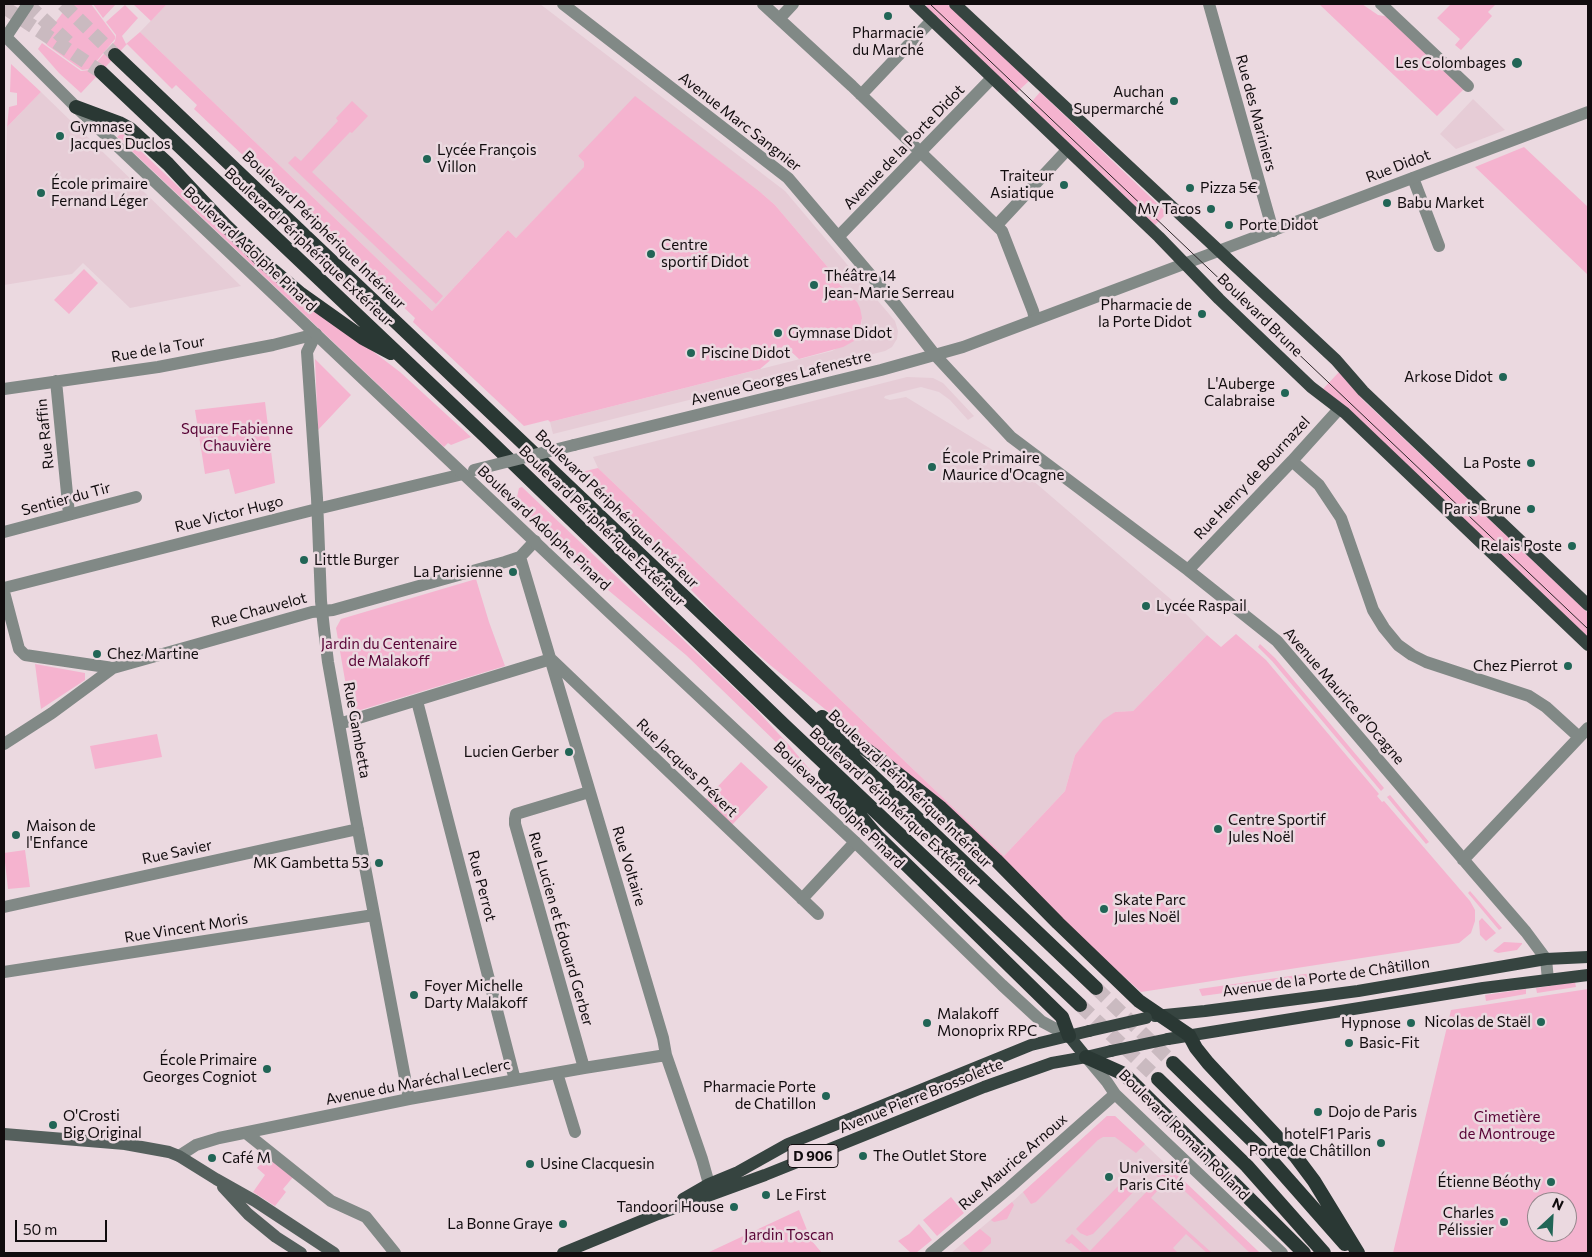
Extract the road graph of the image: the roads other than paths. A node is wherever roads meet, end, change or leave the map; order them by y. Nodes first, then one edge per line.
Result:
1 (28, 4) edge
2 (563, 4) edge
3 (763, 4) edge
4 (793, 4) edge
5 (915, 4) edge
6 (955, 4) edge
7 (1209, 4) edge
8 (1381, 4) edge
9 (780, 18) junction
10 (932, 20) junction
11 (4, 40) edge
12 (115, 55) tunnel mouth
13 (100, 72) tunnel mouth
14 (992, 78) junction
15 (1468, 86) dead end
16 (862, 95) junction
17 (76, 107) junction
18 (1588, 112) edge
19 (1067, 150) junction
20 (920, 153) junction
21 (1413, 178) junction
22 (997, 225) junction
23 (1272, 231) junction
24 (838, 237) junction
25 (1439, 246) dead end
26 (1220, 251) junction
27 (1185, 264) junction
28 (1035, 319) junction
29 (316, 334) junction
30 (934, 355) junction
31 (404, 360) junction
32 (56, 381) junction
33 (4, 389) edge
34 (1339, 409) junction
35 (1292, 461) junction
36 (468, 472) junction
37 (136, 498) dead end
38 (318, 509) junction
39 (69, 514) junction
40 (4, 532) edge
41 (535, 540) junction
42 (520, 557) junction
43 (1188, 570) junction
44 (4, 590) edge
45 (1588, 606) edge
46 (322, 610) junction
47 (1588, 645) edge
48 (551, 659) junction
49 (113, 668) junction
50 (775, 683) junction
51 (417, 701) junction
52 (339, 724) junction
53 (783, 724) junction
54 (1584, 733) edge
55 (4, 744) edge
56 (589, 792) junction
57 (358, 829) junction
58 (855, 842) junction
59 (1463, 860) junction
60 (802, 900) junction
61 (4, 907) edge
62 (818, 914) dead end
63 (374, 915) junction
64 (1588, 957) edge
65 (1546, 959) junction
66 (4, 972) edge
67 (1588, 975) edge
68 (1548, 980) junction
69 (1096, 988) tunnel mouth
70 (1080, 1005) tunnel mouth
71 (1152, 1017) junction
72 (1189, 1035) junction
73 (1069, 1036) junction
74 (666, 1055) junction
75 (1086, 1057) junction
76 (1173, 1063) tunnel mouth
77 (584, 1068) junction
78 (557, 1073) junction
79 (1158, 1079) tunnel mouth
80 (516, 1080) junction
81 (1115, 1094) junction
82 (409, 1099) junction
83 (575, 1132) dead end
84 (246, 1133) junction
85 (4, 1134) edge
86 (179, 1156) junction
87 (216, 1179) junction
88 (709, 1184) junction
89 (658, 1214) junction
90 (301, 1253) edge
91 (334, 1253) edge
92 (396, 1253) edge
93 (563, 1253) edge
94 (931, 1253) edge
95 (1282, 1253) edge
96 (1304, 1253) edge
97 (1324, 1253) edge
98 (1354, 1253) edge
99 (1358, 1253) edge

1 - 11 street
2 - 24 street, Avenue Marc Sangnier
3 - 9 street
4 - 9 street
5 - 10 main road, Boulevard Brune
6 - 26 main road, Boulevard Brune
7 - 23 street, Rue des Mariniers
8 - 15 street
9 - 16 street
10 - 14 main road, Boulevard Brune
10 - 16 street
11 - 17 street, Boulevard Adolphe Pinard
12 - 50 highway, Boulevard Périphérique Intérieur
13 - 31 highway, Boulevard Périphérique Extérieur
14 - 19 main road, Boulevard Brune
14 - 20 street, Avenue de la Porte Didot
16 - 20 street
17 - 29 street, Boulevard Adolphe Pinard
17 - 31 highway
18 - 21 street, Rue Didot
19 - 22 street
19 - 27 main road, Boulevard Brune
20 - 22 street
20 - 24 street, Avenue de la Porte Didot
21 - 23 street, Rue Didot
21 - 25 street
22 - 28 street
23 - 26 street, Rue Didot
24 - 30 street, Avenue Marc Sangnier
26 - 27 street, Rue Didot
26 - 45 main road, Boulevard Brune
27 - 28 street, Avenue Georges Lafenestre
27 - 34 main road, Boulevard Brune
28 - 30 street, Avenue Georges Lafenestre
29 - 32 street, Rue de la Tour
29 - 36 street, Boulevard Adolphe Pinard
29 - 38 street, Rue Gambetta
30 - 36 street, Avenue Georges Lafenestre, bridge
30 - 43 street, Avenue Maurice d'Ocagne
31 - 53 highway, Boulevard Périphérique Extérieur
32 - 33 street, Rue de la Tour
32 - 39 street, Rue Raffin
34 - 35 street, Rue Henry de Bournazel
34 - 47 main road, Boulevard Brune
35 - 43 street, Rue Henry de Bournazel
35 - 54 street
36 - 38 street, Rue Victor Hugo
36 - 41 street, Boulevard Adolphe Pinard
37 - 39 street, Sentier du Tir
38 - 44 street, Rue Victor Hugo
38 - 46 street, Rue Gambetta
39 - 40 street, Sentier du Tir
41 - 42 street
41 - 58 street, Boulevard Adolphe Pinard
42 - 46 street, Rue Chauvelot
42 - 48 street, Rue Voltaire
43 - 59 street, Avenue Maurice d'Ocagne
44 - 49 street
46 - 49 street, Rue Chauvelot
46 - 52 street, Rue Gambetta
48 - 51 street
48 - 56 street, Rue Voltaire
48 - 60 street, Rue Jacques Prévert
49 - 55 street, Rue Chauvelot
50 - 69 highway, Boulevard Périphérique Intérieur
50 - 71 highway
51 - 52 street
51 - 80 street, Rue Perrot
52 - 57 street, Rue Gambetta
53 - 70 highway, Boulevard Périphérique Extérieur
53 - 73 highway
54 - 59 street
56 - 74 street, Rue Voltaire
56 - 77 street, Rue Lucien et Édouard Gerber
57 - 61 street, Rue Savier
57 - 63 street, Rue Gambetta
58 - 60 street
58 - 73 street, Boulevard Adolphe Pinard
59 - 65 street, Avenue Maurice d'Ocagne
60 - 62 street, Rue Jacques Prévert
63 - 66 street, Rue Vincent Moris
63 - 82 street, Rue Gambetta
64 - 65 main road, Avenue de la Porte de Châtillon
65 - 68 street
65 - 71 main road, Avenue de la Porte de Châtillon
67 - 68 main road
68 - 72 main road
71 - 72 highway
71 - 73 main road, Avenue de la Porte de Châtillon, bridge
72 - 75 main road, bridge
72 - 99 highway
73 - 75 main road, Boulevard Romain Rolland
73 - 88 main road, Avenue Pierre Brossolette / D 906
74 - 77 street, Avenue du Maréchal Leclerc
74 - 88 street, Rue Voltaire
75 - 81 street, Boulevard Romain Rolland
75 - 89 main road, Avenue Pierre Brossolette / D 906
75 - 96 highway
76 - 98 highway
77 - 78 street, Avenue du Maréchal Leclerc
78 - 80 street, Avenue du Maréchal Leclerc
78 - 83 street
79 - 97 highway
80 - 82 street, Avenue du Maréchal Leclerc
81 - 94 street, Rue Maurice Arnoux
81 - 95 street, Boulevard Romain Rolland
82 - 84 street, Avenue du Maréchal Leclerc
84 - 86 street, Avenue du Maréchal Leclerc
84 - 92 street
85 - 86 main road
86 - 87 main road
87 - 90 main road
87 - 91 main road
88 - 89 main road, Avenue Pierre Brossolette / D 906
89 - 93 main road, Avenue Pierre Brossolette / D 906

